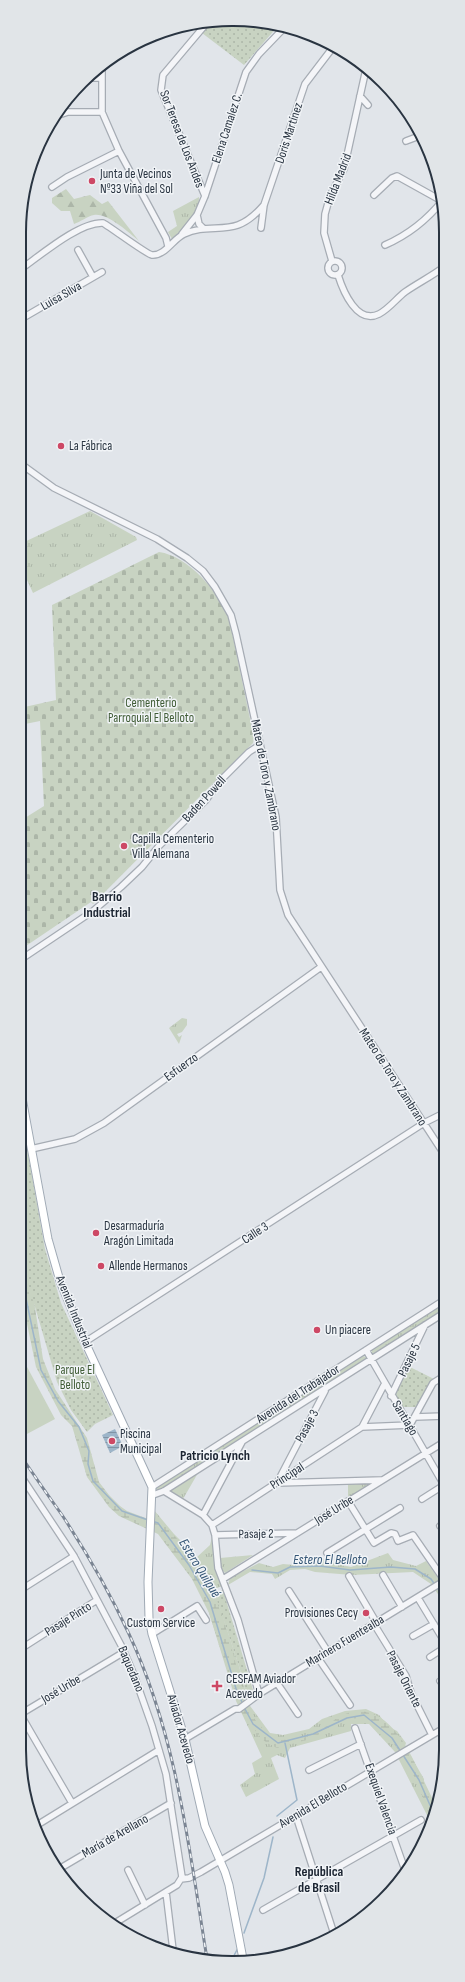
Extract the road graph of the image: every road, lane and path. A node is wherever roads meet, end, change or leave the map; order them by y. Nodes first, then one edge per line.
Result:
1 (202, 29) edge
2 (280, 32) edge
3 (330, 51) edge
4 (102, 73) edge
5 (365, 74) edge
6 (95, 78) edge
7 (102, 78) junction
8 (360, 96) junction
9 (368, 105) dead end
10 (102, 112) junction
11 (65, 113) edge
12 (416, 137) edge
13 (406, 141) dead end
14 (119, 151) junction
15 (52, 187) dead end
16 (374, 195) dead end
17 (205, 196) junction
18 (436, 197) edge
19 (264, 205) junction
20 (437, 206) edge
21 (197, 215) junction
22 (203, 228) junction
23 (261, 228) dead end
24 (182, 234) junction
25 (385, 245) dead end
26 (168, 246) junction
27 (78, 250) dead end
28 (332, 261) junction
29 (26, 266) edge
30 (439, 270) edge
31 (102, 272) dead end
32 (338, 275) junction
33 (93, 277) junction
34 (26, 316) edge
35 (26, 468) edge
36 (260, 745) junction
37 (26, 956) edge
38 (321, 967) junction
39 (439, 1116) edge
40 (26, 1121) edge
41 (424, 1124) junction
42 (439, 1146) edge
43 (31, 1149) junction
44 (439, 1303) edge
45 (439, 1316) edge
46 (426, 1325) junction
47 (85, 1342) junction
48 (366, 1350) junction
49 (371, 1360) junction
50 (439, 1379) edge
51 (384, 1383) junction
52 (326, 1390) junction
53 (392, 1396) junction
54 (439, 1416) edge
55 (415, 1417) junction
56 (410, 1425) junction
57 (362, 1427) junction
58 (243, 1442) junction
59 (439, 1445) edge
60 (426, 1453) junction
61 (439, 1476) edge
62 (382, 1480) junction
63 (277, 1483) junction
64 (26, 1484) edge
65 (439, 1488) edge
66 (152, 1491) junction
67 (164, 1491) junction
68 (422, 1499) dead end
69 (348, 1501) junction
70 (400, 1508) dead end
71 (203, 1515) junction
72 (212, 1524) junction
73 (365, 1529) junction
74 (298, 1533) junction
75 (215, 1535) junction
76 (327, 1553) dead end
77 (74, 1556) junction
78 (383, 1575) dead end
79 (349, 1576) dead end
80 (439, 1576) edge
81 (223, 1579) junction
82 (439, 1585) edge
83 (26, 1587) edge
84 (289, 1591) dead end
85 (418, 1598) junction
86 (97, 1600) junction
87 (402, 1607) junction
88 (206, 1620) dead end
89 (375, 1623) junction
90 (434, 1624) junction
91 (439, 1632) edge
92 (152, 1634) junction
93 (413, 1636) dead end
94 (26, 1646) edge
95 (124, 1652) junction
96 (328, 1652) junction
97 (439, 1652) edge
98 (318, 1658) junction
99 (430, 1658) dead end
100 (277, 1683) junction
101 (258, 1694) junction
102 (350, 1705) dead end
103 (26, 1710) edge
104 (298, 1714) dead end
105 (26, 1724) edge
106 (355, 1728) dead end
107 (439, 1731) edge
108 (432, 1735) junction
109 (185, 1739) junction
110 (362, 1744) junction
111 (160, 1750) junction
112 (309, 1770) dead end
113 (372, 1771) junction
114 (72, 1803) junction
115 (171, 1803) junction
116 (296, 1816) junction
117 (421, 1820) dead end
118 (40, 1823) edge
119 (393, 1836) junction
120 (220, 1860) junction
121 (403, 1865) edge
122 (63, 1867) edge
123 (128, 1870) dead end
124 (181, 1879) junction
125 (316, 1880) junction
126 (166, 1892) junction
127 (145, 1905) junction
128 (263, 1910) dead end
129 (118, 1921) edge
130 (333, 1930) edge
131 (173, 1947) edge
132 (242, 1956) edge

1 - 17 street, Sor Teresa de Los Andes
2 - 17 street, Elena Camalez C.
3 - 19 street, Doris Martínez
4 - 7 street
5 - 8 street, Hilda Madrid
6 - 7 street
7 - 10 street
8 - 9 street
8 - 28 street, Hilda Madrid
10 - 11 street
10 - 14 street
12 - 13 street
14 - 15 street
14 - 26 street
16 - 18 street
17 - 21 street, Elena Camalez C.
19 - 22 street
19 - 23 street, Doris Martínez
20 - 25 street
21 - 22 street
21 - 24 street, Elena Camalez C.
22 - 24 street
24 - 26 street
26 - 29 street
27 - 33 street
28 - 32 street, Hilda Madrid
28 - 32 street, Hilda Madrid
30 - 32 street
31 - 33 street, Luisa Silva
33 - 34 street, Luisa Silva
35 - 36 street, Mateo de Toro y Zambrano
36 - 37 street, Baden Powell
36 - 38 street, Mateo de Toro y Zambrano
38 - 41 street, Mateo de Toro y Zambrano
38 - 43 street, Esfuerzo
39 - 41 street, Calle 3
40 - 43 main road, Avenida Industrial
41 - 42 street, Mateo de Toro y Zambrano
41 - 47 street, Calle 3
43 - 47 main road, Avenida Industrial
44 - 48 street, Avenida del Trabajador
45 - 46 street, Avenida del Trabajador
46 - 49 street, Avenida del Trabajador
46 - 53 street, Pasaje 5
47 - 66 main road, Avenida Industrial
48 - 49 street, Santiago
48 - 66 street, Avenida del Trabajador
49 - 51 street, Santiago
49 - 52 street, Avenida del Trabajador
50 - 55 street
51 - 53 street, Santiago
51 - 57 street
52 - 58 street, Avenida del Trabajador
52 - 63 street, Pasaje 3
53 - 56 street, Santiago
54 - 55 street
55 - 56 street
56 - 57 street
56 - 60 street, Santiago
57 - 63 street, Principal
58 - 67 street, Avenida del Trabajador
58 - 71 street
59 - 60 street, José Uribe
60 - 61 street, Santiago
60 - 62 street, José Uribe
62 - 63 street
62 - 69 street, José Uribe
63 - 72 street, Principal
64 - 77 street, Baquedano
65 - 68 street
66 - 67 street
66 - 92 main road, Aviador Acevedo
67 - 71 street
69 - 73 street
69 - 74 street, José Uribe
70 - 73 street
71 - 72 street
72 - 75 street
73 - 76 street
73 - 80 street
74 - 75 street, Pasaje 2
74 - 81 street, José Uribe
75 - 81 street
77 - 83 street
77 - 86 street, Baquedano
78 - 87 street
79 - 89 street, Pasaje Oriente
81 - 101 street
82 - 85 street, Marinero Fuentealba
84 - 96 street
85 - 87 street, Marinero Fuentealba
85 - 90 street
86 - 94 street, Pasaje Pinto
86 - 95 street, Baquedano
87 - 89 street, Marinero Fuentealba
88 - 92 street
89 - 96 street, Marinero Fuentealba
89 - 108 street, Pasaje Oriente
90 - 91 street
90 - 93 street
92 - 109 main road, Aviador Acevedo
95 - 103 street, José Uribe
95 - 111 street, Baquedano
96 - 98 street, Marinero Fuentealba
97 - 99 street
98 - 100 street, Marinero Fuentealba
98 - 102 street
100 - 101 street, Marinero Fuentealba
100 - 104 street
101 - 109 street, Marinero Fuentealba
105 - 114 street
106 - 110 street, Exequiel Valencia
107 - 108 street, Avenida El Belloto
108 - 113 street, Avenida El Belloto
109 - 120 main road, Aviador Acevedo
110 - 112 street
110 - 113 street, Exequiel Valencia
111 - 114 street
111 - 115 street, Baquedano
113 - 116 street, Avenida El Belloto
113 - 119 street, Exequiel Valencia
114 - 118 street
115 - 122 street, María de Arellano
115 - 124 street, Baquedano
116 - 120 street, Avenida El Belloto
116 - 125 street
117 - 119 street
119 - 121 street, Exequiel Valencia
119 - 125 street
120 - 124 street, Avenida El Belloto
120 - 132 main road, Aviador Acevedo
123 - 127 street
124 - 126 street
125 - 128 street
125 - 130 street
126 - 127 street
126 - 131 street
127 - 129 street

